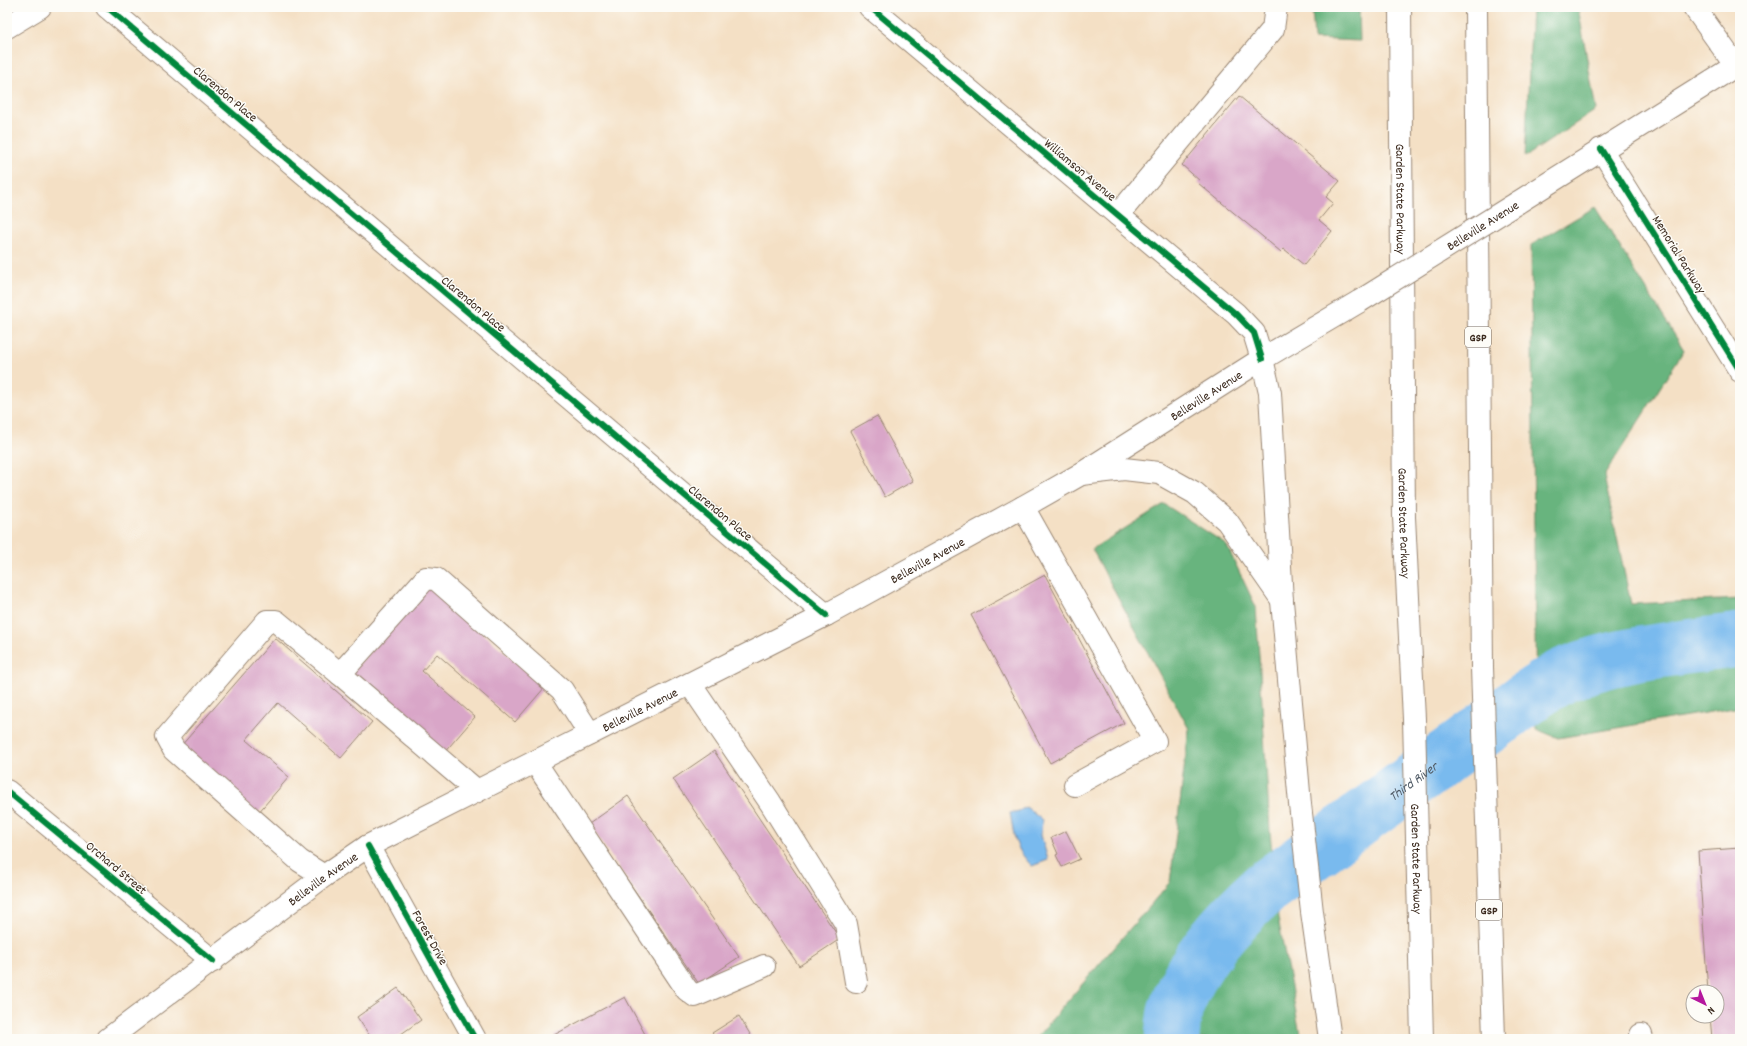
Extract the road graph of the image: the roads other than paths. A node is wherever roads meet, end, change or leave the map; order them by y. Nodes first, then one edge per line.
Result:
1 (40, 7) edge
2 (107, 7) edge
3 (870, 7) edge
4 (1276, 7) edge
5 (1400, 7) edge
6 (1476, 7) edge
7 (1694, 7) edge
8 (7, 27) edge
9 (1738, 64) edge
10 (1601, 149) junction
11 (1118, 215) junction
12 (1262, 359) junction
13 (1740, 371) edge
14 (1081, 474) junction
15 (1023, 507) junction
16 (1282, 602) junction
17 (826, 615) junction
18 (340, 674) junction
19 (690, 684) junction
20 (590, 734) junction
21 (535, 762) junction
22 (1075, 785) dead end
23 (7, 791) edge
24 (477, 791) junction
25 (368, 846) junction
26 (324, 876) junction
27 (213, 961) junction
28 (764, 966) dead end
29 (856, 982) dead end
30 (108, 1039) edge
31 (475, 1039) edge
32 (1330, 1039) edge
33 (1422, 1039) edge
34 (1494, 1039) edge

1 - 8 main road
2 - 17 main road, Clarendon Place
3 - 11 main road, Williamson Avenue
4 - 11 main road
5 - 33 main road, Garden State Parkway
6 - 34 main road, GSP
7 - 9 main road
9 - 10 main road, Belleville Avenue
10 - 12 main road, Belleville Avenue, bridge
10 - 13 main road, Memorial Parkway
11 - 12 main road, Williamson Avenue
12 - 14 main road, Belleville Avenue
12 - 16 main road, Williamson Avenue
14 - 15 main road, Belleville Avenue
14 - 16 main road
15 - 17 main road, Belleville Avenue
15 - 22 main road
16 - 32 main road, Williamson Avenue
17 - 19 main road, Belleville Avenue
18 - 20 main road
18 - 24 main road
18 - 26 main road
19 - 20 main road, Belleville Avenue
19 - 29 main road
20 - 21 main road, Belleville Avenue
21 - 24 main road, Belleville Avenue
21 - 28 main road
23 - 27 main road, Orchard Street
24 - 25 main road, Belleville Avenue
25 - 26 main road, Belleville Avenue
25 - 31 main road, Forest Drive
26 - 27 main road, Belleville Avenue
27 - 30 main road, Belleville Avenue

